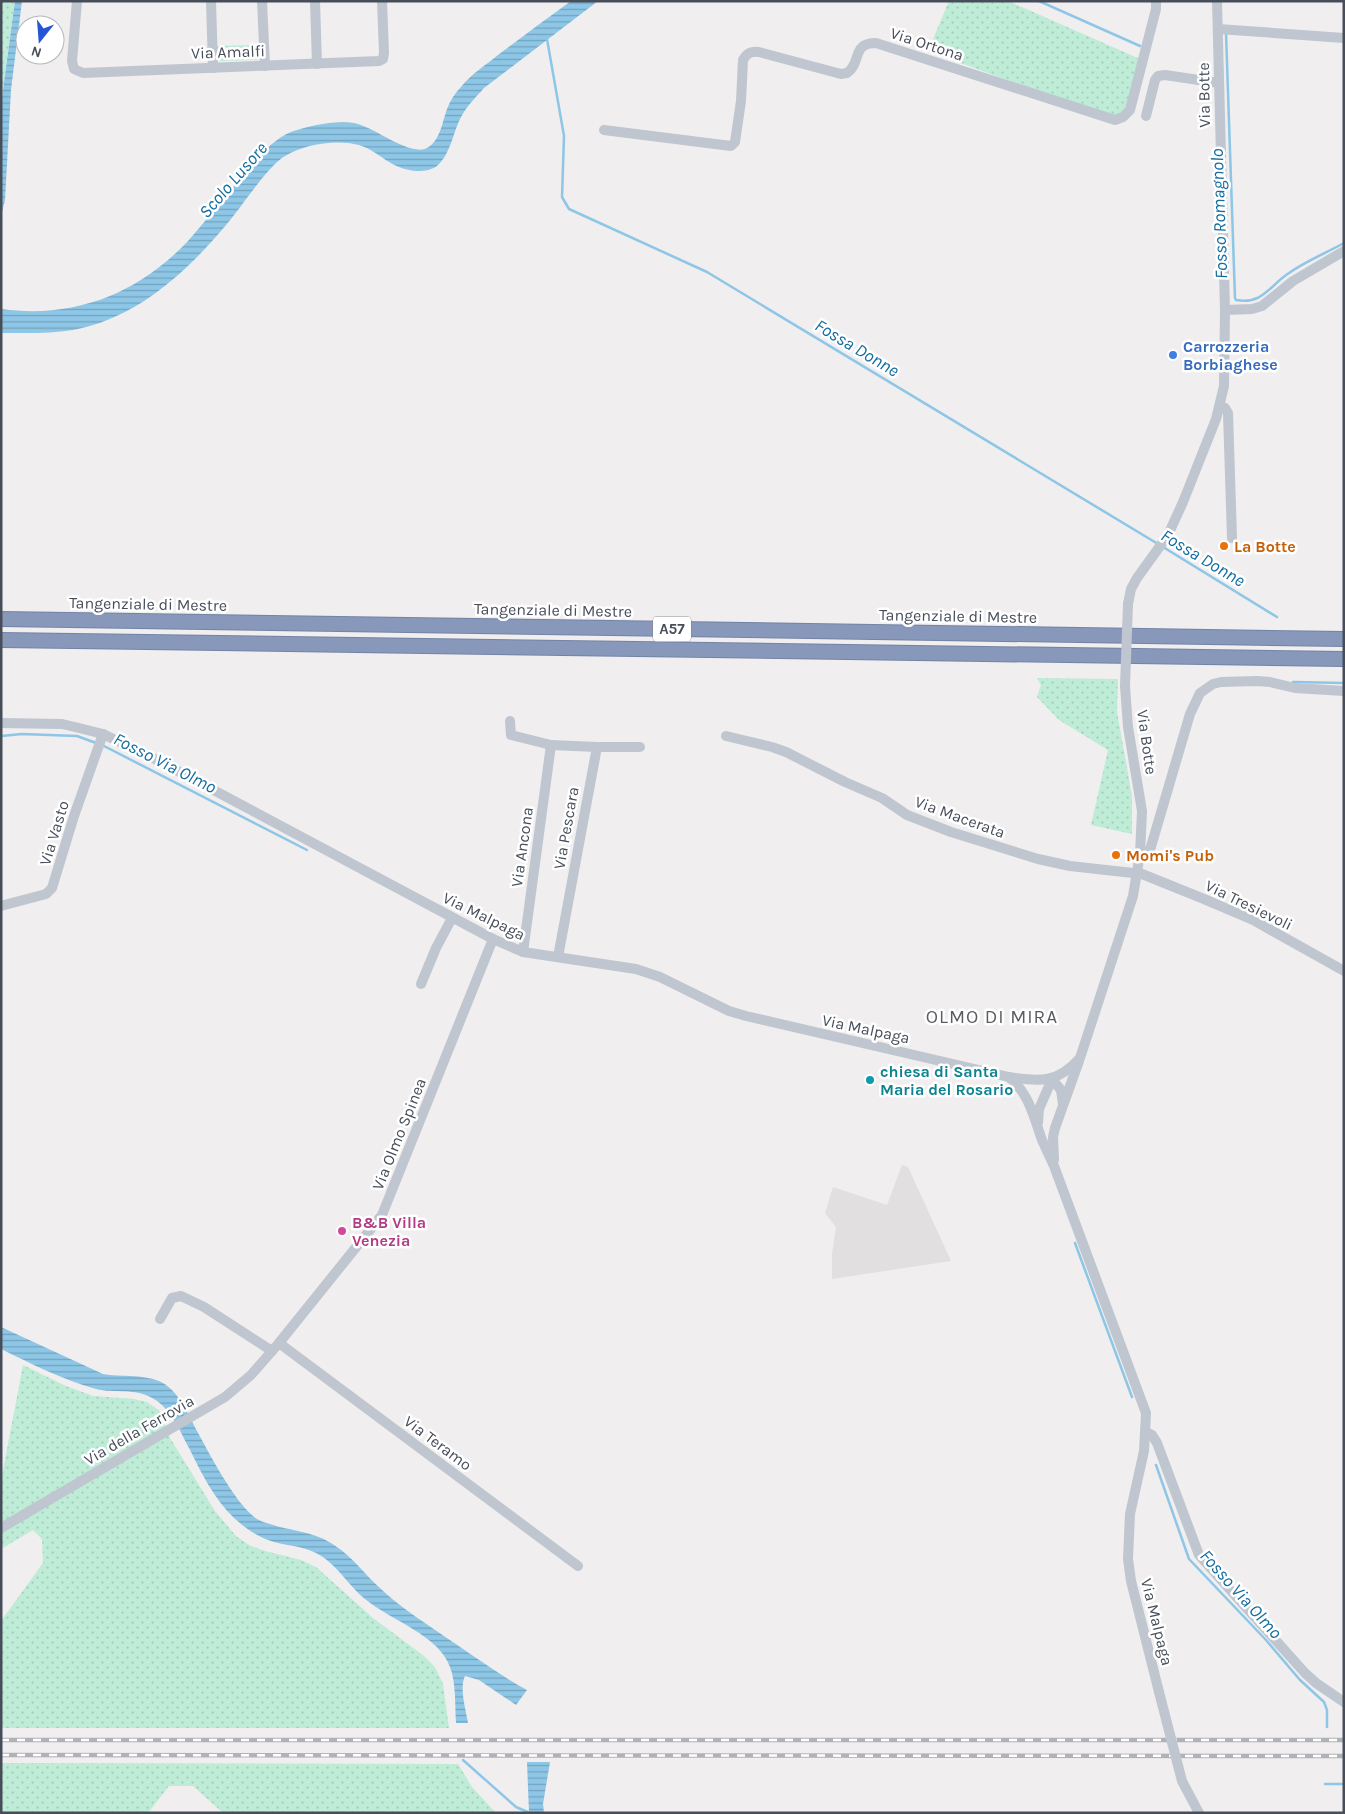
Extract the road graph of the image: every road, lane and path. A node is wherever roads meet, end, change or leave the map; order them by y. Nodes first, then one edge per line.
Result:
1 (77, 1) edge
2 (211, 1) edge
3 (315, 1) edge
4 (382, 1) edge
5 (1156, 1) edge
6 (1217, 1) edge
7 (266, 2) edge
8 (1218, 29) junction
9 (1344, 38) edge
10 (318, 64) junction
11 (264, 66) junction
12 (213, 68) junction
13 (1218, 83) junction
14 (1146, 116) dead end
15 (604, 130) dead end
16 (1344, 251) edge
17 (1225, 310) junction
18 (1220, 406) junction
19 (1232, 538) dead end
20 (1, 619) edge
21 (1344, 639) edge
22 (1, 640) edge
23 (1344, 659) edge
24 (1344, 691) edge
25 (510, 720) dead end
26 (1, 723) edge
27 (726, 736) dead end
28 (100, 740) junction
29 (551, 745) junction
30 (597, 747) junction
31 (640, 747) dead end
32 (1140, 854) junction
33 (1138, 873) junction
34 (1, 906) edge
35 (452, 918) junction
36 (493, 940) junction
37 (524, 952) junction
38 (558, 957) junction
39 (1344, 971) edge
40 (421, 984) dead end
41 (1080, 1058) junction
42 (1009, 1077) junction
43 (1052, 1078) junction
44 (1063, 1107) junction
45 (1038, 1125) junction
46 (1054, 1166) junction
47 (160, 1319) dead end
48 (276, 1347) junction
49 (1146, 1432) junction
50 (1, 1528) edge
51 (578, 1566) dead end
52 (1344, 1702) edge
53 (1199, 1813) edge

1 - 12 street, Via Amalfi
2 - 12 street
3 - 10 street
4 - 10 street, Via Amalfi
5 - 15 street, Via Ortona
6 - 8 street, Via Botte
7 - 11 street
8 - 9 street
8 - 13 street, Via Botte
10 - 11 street, Via Amalfi
11 - 12 street, Via Amalfi
13 - 14 street
13 - 17 street, Via Botte
16 - 17 street
17 - 18 street, Via Botte
18 - 19 street
18 - 32 street, Via Botte, bridge
20 - 21 highway, Tangenziale di Mestre / A57
22 - 23 highway, A57
24 - 32 street
25 - 29 street
26 - 28 street, Via Malpaga
27 - 33 street, Via Macerata
28 - 34 street, Via Vasto
28 - 35 street, Via Malpaga
29 - 30 street
29 - 37 street, Via Ancona
30 - 31 street
30 - 38 street, Via Pescara
32 - 33 street, Via Botte
33 - 39 street, Via Tresievoli
33 - 41 street, Via Botte
35 - 36 street, Via Malpaga
35 - 40 street
36 - 37 street, Via Malpaga
36 - 48 street, Via Olmo Spinea
37 - 38 street, Via Malpaga
38 - 42 street, Via Malpaga
41 - 43 street, Via Botte
41 - 44 street, Via Malpaga
42 - 43 street, Via Malpaga
42 - 45 street, Via Malpaga
43 - 44 street
43 - 45 street, Via Malpaga
44 - 46 street, Via Malpaga
45 - 46 street, Via Malpaga
46 - 49 street, Via Malpaga
47 - 48 street, Via Teramo
48 - 50 street, Via della Ferrovia
48 - 51 street, Via Teramo
49 - 52 street
49 - 53 street, Via Malpaga, bridge

